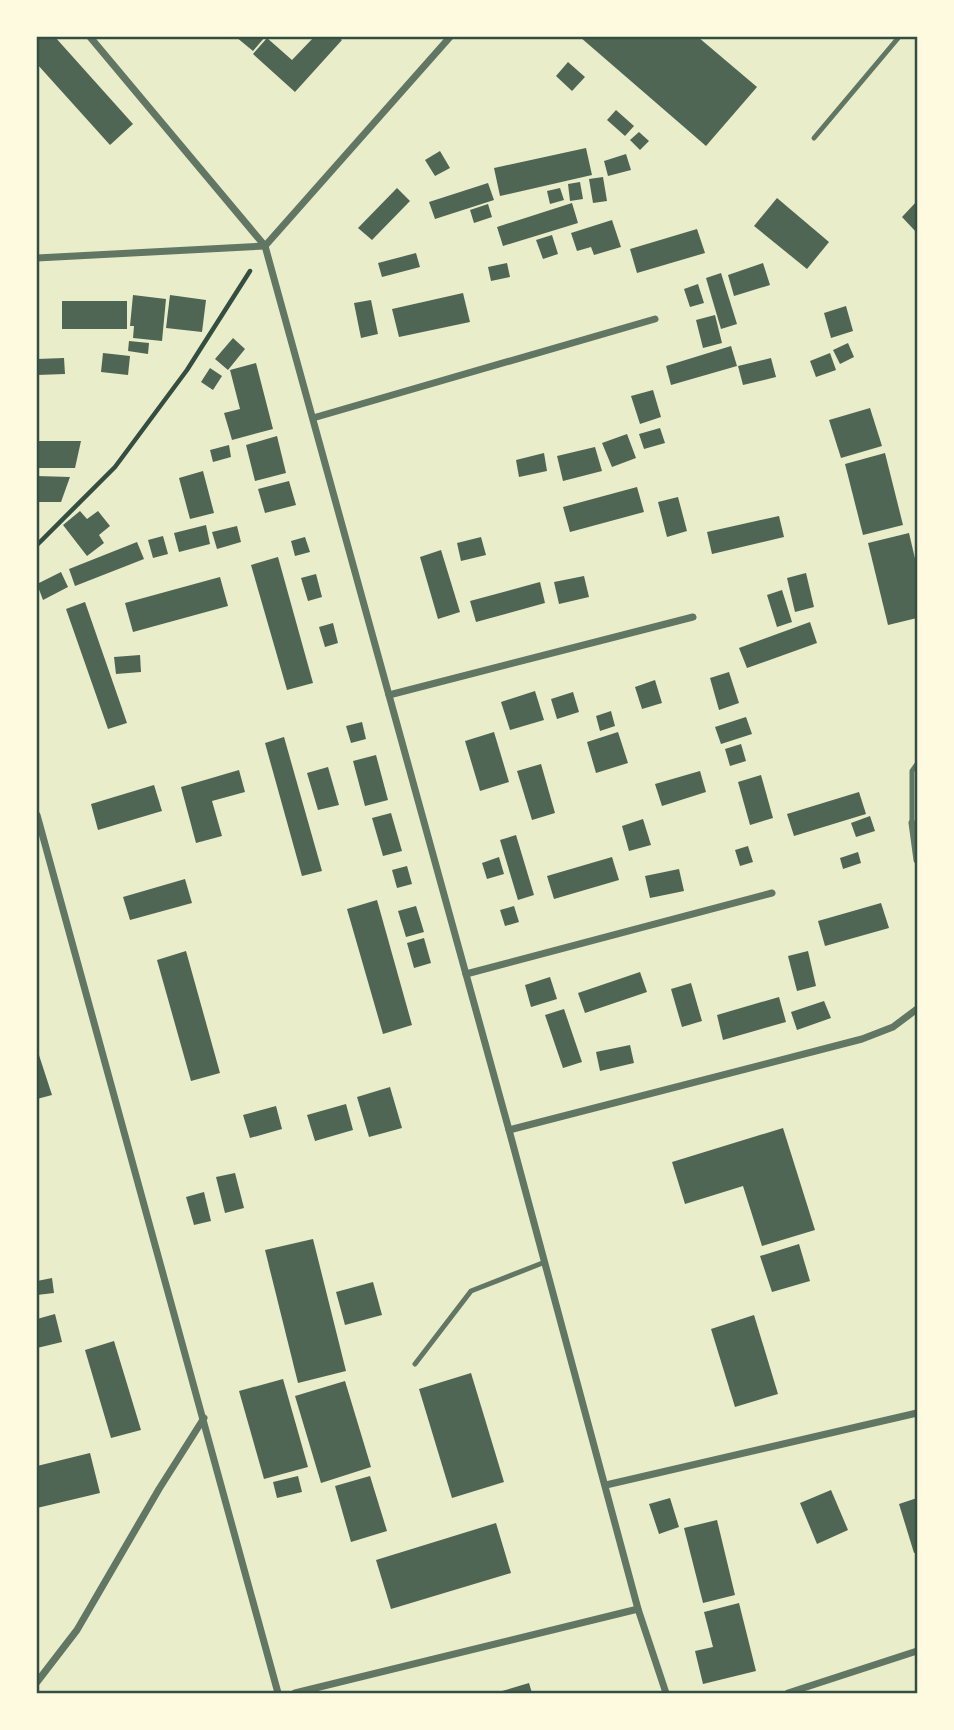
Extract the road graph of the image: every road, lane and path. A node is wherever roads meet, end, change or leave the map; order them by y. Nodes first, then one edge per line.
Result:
1 (90, 37) edge
2 (450, 37) edge
3 (899, 37) edge
4 (814, 138) dead end
5 (265, 246) junction
6 (37, 258) edge
7 (655, 318) dead end
8 (313, 418) junction
9 (37, 545) edge
10 (694, 617) dead end
11 (389, 695) junction
12 (917, 764) edge
13 (37, 815) edge
14 (912, 823) joint
15 (917, 860) edge
16 (772, 893) dead end
17 (466, 974) junction
18 (917, 1009) edge
19 (509, 1130) junction
20 (545, 1262) junction
21 (415, 1364) dead end
22 (917, 1413) edge
23 (204, 1418) junction
24 (606, 1485) junction
25 (638, 1609) junction
26 (917, 1651) edge
27 (37, 1682) edge
28 (318, 1691) edge
29 (278, 1693) edge
30 (295, 1693) edge
31 (666, 1693) edge
32 (788, 1693) edge

1 - 5 street
2 - 5 street
3 - 4 lane
5 - 6 street
5 - 8 street
5 - 9 path
7 - 8 street
8 - 11 street
10 - 11 street
11 - 17 street
12 - 14 lane
13 - 23 street
14 - 15 street
16 - 17 street
17 - 19 street
18 - 19 street
19 - 20 street
20 - 21 lane
20 - 24 street
22 - 24 street
23 - 27 street
23 - 29 street
24 - 25 street
25 - 28 street
25 - 31 street
26 - 32 street
28 - 30 street

